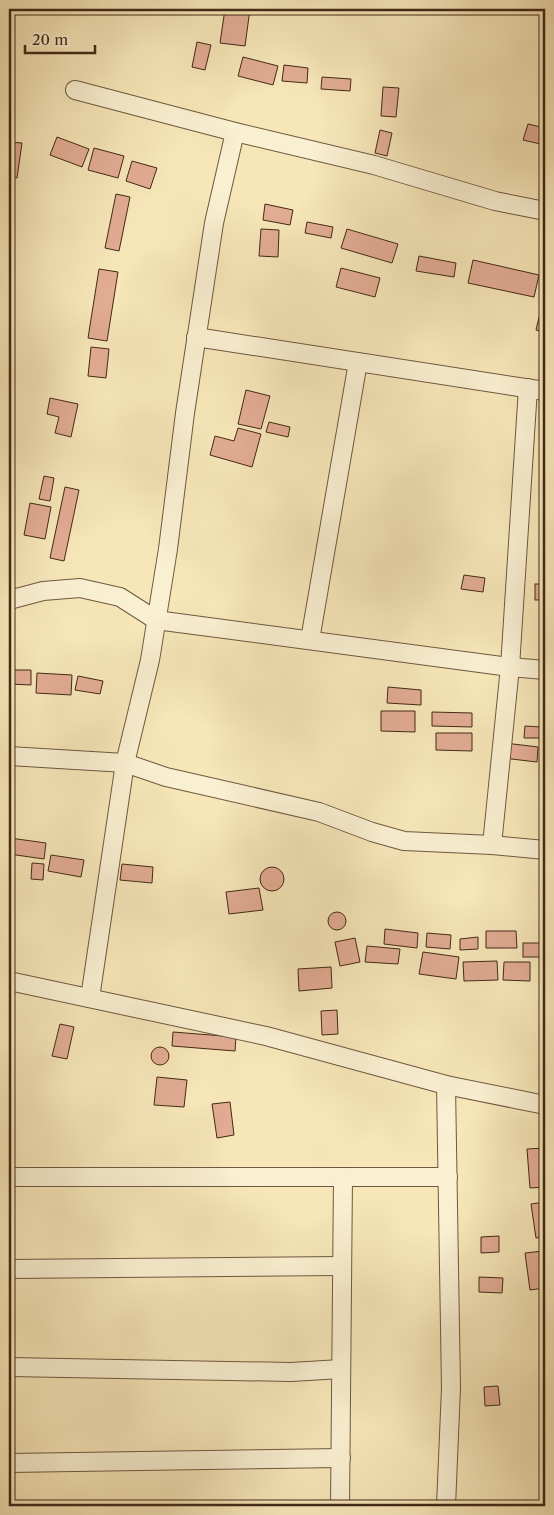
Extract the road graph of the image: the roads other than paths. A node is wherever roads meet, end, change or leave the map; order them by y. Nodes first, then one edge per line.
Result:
1 (75, 90) dead end
2 (234, 132) junction
3 (545, 211) edge
4 (196, 337) junction
5 (358, 362) junction
6 (528, 388) junction
7 (545, 391) edge
8 (9, 600) edge
9 (156, 620) junction
10 (310, 640) junction
11 (510, 668) junction
12 (545, 670) edge
13 (9, 756) edge
14 (126, 763) junction
15 (492, 845) junction
16 (545, 850) edge
17 (9, 981) edge
18 (90, 998) junction
19 (446, 1085) junction
20 (545, 1105) edge
21 (9, 1177) edge
22 (343, 1177) junction
23 (448, 1177) junction
24 (342, 1266) junction
25 (9, 1269) edge
26 (9, 1367) edge
27 (341, 1369) junction
28 (341, 1458) junction
29 (9, 1463) edge
30 (340, 1506) edge
31 (446, 1506) edge

1 - 2 street
2 - 3 street
2 - 4 street
4 - 5 street
4 - 9 street
5 - 6 street
5 - 10 street
6 - 7 street
6 - 11 street
8 - 9 street
9 - 10 street
9 - 14 street
10 - 11 street
11 - 12 street
11 - 15 street
13 - 14 street
14 - 15 street
14 - 18 street
15 - 16 street
17 - 18 street
18 - 19 street
19 - 20 street
19 - 23 street
21 - 22 street
22 - 23 street
22 - 24 street
23 - 31 street
24 - 25 street
24 - 27 street
26 - 27 street
27 - 28 street
28 - 29 street
28 - 30 street

